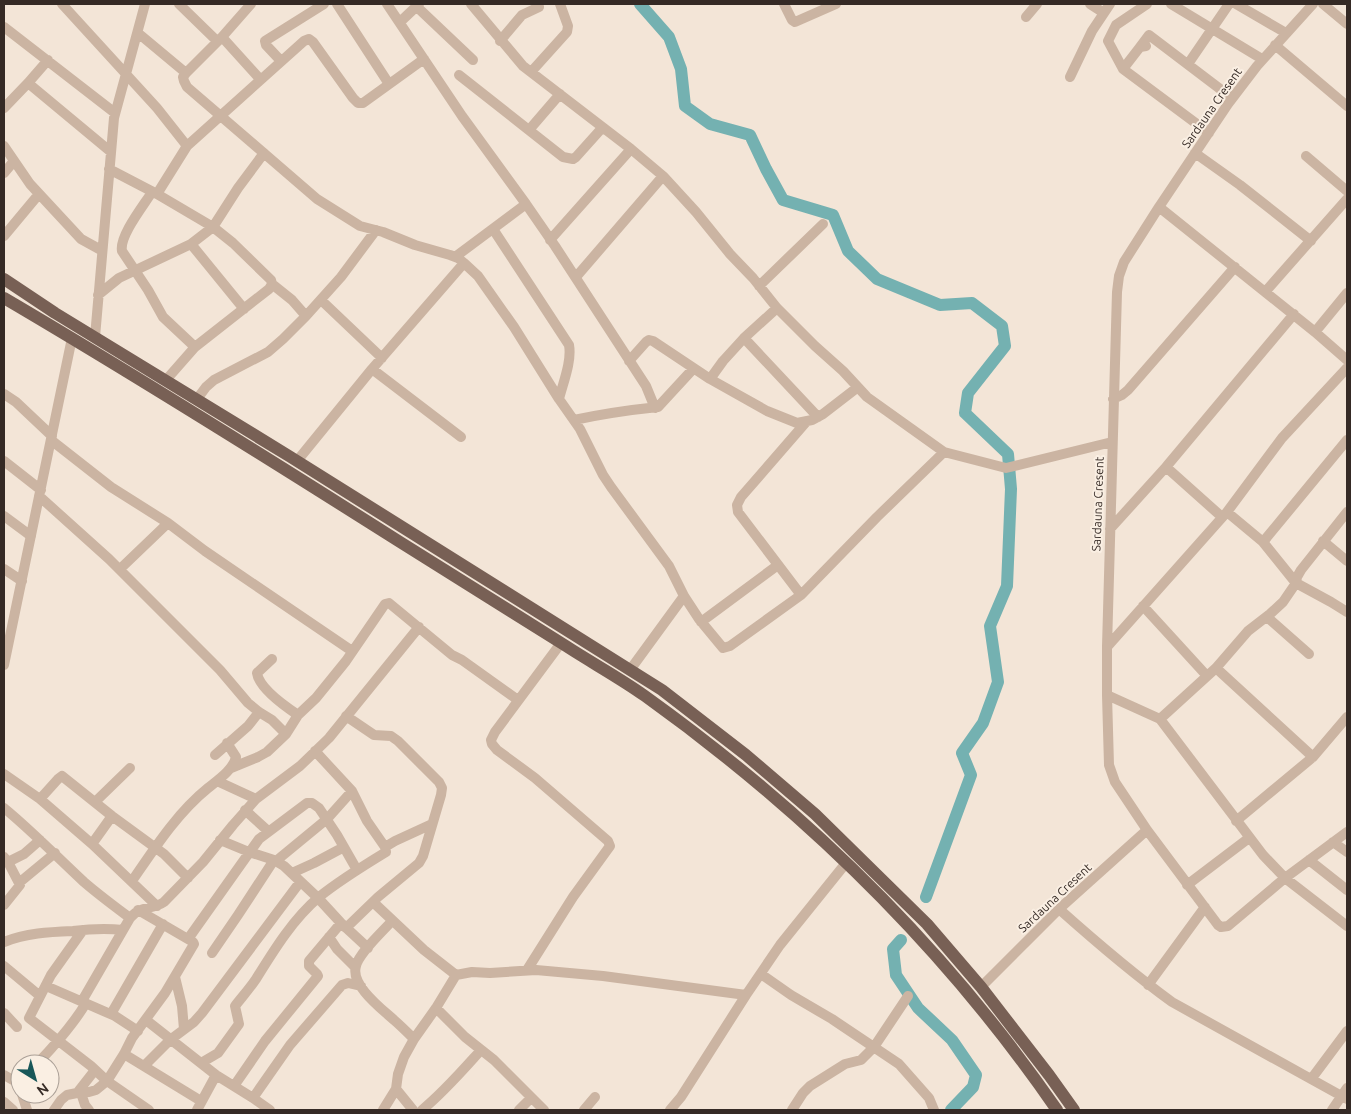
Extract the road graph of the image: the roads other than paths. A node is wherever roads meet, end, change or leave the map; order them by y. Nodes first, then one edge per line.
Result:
1 (62, 4) edge
2 (145, 4) edge
3 (179, 4) edge
4 (251, 4) edge
5 (324, 4) edge
6 (337, 4) edge
7 (387, 4) edge
8 (471, 4) edge
9 (560, 4) edge
10 (784, 4) edge
11 (836, 4) edge
12 (1037, 4) edge
13 (1090, 4) edge
14 (1147, 4) edge
15 (1171, 4) edge
16 (1230, 4) edge
17 (1236, 4) edge
18 (1313, 4) edge
19 (1323, 4) edge
20 (418, 5) edge
21 (539, 7) dead end
22 (1107, 8) edge
23 (1026, 17) dead end
24 (400, 22) junction
25 (1347, 24) edge
26 (4, 27) edge
27 (1213, 29) junction
28 (138, 33) junction
29 (1286, 33) junction
30 (219, 39) junction
31 (500, 40) junction
32 (1275, 45) junction
33 (424, 59) junction
34 (48, 60) junction
35 (473, 60) dead end
36 (1262, 60) junction
37 (281, 61) junction
38 (1188, 64) junction
39 (1122, 69) junction
40 (531, 72) junction
41 (186, 73) junction
42 (125, 74) junction
43 (459, 75) dead end
44 (1070, 77) dead end
45 (260, 79) junction
46 (28, 83) junction
47 (389, 84) junction
48 (560, 94) junction
49 (1232, 98) junction
50 (1347, 106) edge
51 (4, 108) edge
52 (115, 112) junction
53 (221, 116) junction
54 (602, 128) junction
55 (529, 130) junction
56 (1208, 133) junction
57 (4, 146) edge
58 (187, 146) junction
59 (631, 149) junction
60 (110, 152) junction
61 (264, 153) junction
62 (1195, 153) junction
63 (1306, 156) dead end
64 (14, 161) junction
65 (109, 169) junction
66 (4, 173) edge
67 (663, 176) junction
68 (1347, 191) edge
69 (155, 193) junction
70 (40, 194) junction
71 (1347, 200) edge
72 (526, 204) junction
73 (1159, 207) junction
74 (823, 224) dead end
75 (213, 227) junction
76 (376, 230) junction
77 (493, 230) junction
78 (4, 236) edge
79 (550, 240) junction
80 (1311, 241) junction
81 (192, 244) junction
82 (101, 250) junction
83 (455, 257) junction
84 (464, 263) junction
85 (1235, 268) junction
86 (134, 270) junction
87 (576, 277) junction
88 (4, 279) edge
89 (272, 284) junction
90 (760, 286) junction
91 (1265, 292) junction
92 (1347, 293) edge
93 (98, 295) junction
94 (4, 298) edge
95 (321, 300) junction
96 (777, 308) junction
97 (244, 309) junction
98 (1294, 314) junction
99 (306, 316) junction
100 (1315, 332) junction
101 (95, 337) junction
102 (72, 338) junction
103 (744, 338) junction
104 (195, 347) junction
105 (382, 358) junction
106 (1347, 360) edge
107 (629, 361) junction
108 (1347, 368) edge
109 (372, 369) junction
110 (692, 369) junction
111 (710, 379) junction
112 (166, 380) junction
113 (858, 387) junction
114 (4, 394) edge
115 (197, 399) junction
116 (559, 399) junction
117 (1113, 399) junction
118 (655, 408) junction
119 (818, 417) junction
120 (574, 420) junction
121 (807, 421) junction
122 (461, 437) dead end
123 (51, 438) junction
124 (1347, 440) edge
125 (1112, 442) junction
126 (944, 452) junction
127 (4, 461) edge
128 (297, 461) junction
129 (1166, 467) junction
130 (40, 493) junction
131 (1347, 512) edge
132 (1224, 514) junction
133 (4, 516) edge
134 (168, 523) junction
135 (1110, 529) junction
136 (31, 536) junction
137 (1323, 540) junction
138 (1263, 542) junction
139 (1347, 561) edge
140 (778, 565) junction
141 (4, 569) edge
142 (120, 570) junction
143 (22, 581) junction
144 (1296, 583) junction
145 (801, 595) junction
146 (684, 596) junction
147 (1143, 606) junction
148 (1347, 612) edge
149 (1267, 616) junction
150 (701, 622) junction
151 (419, 627) junction
152 (561, 643) junction
153 (1107, 648) junction
154 (352, 651) junction
155 (1309, 654) dead end
156 (272, 659) dead end
157 (4, 665) edge
158 (1216, 668) junction
159 (630, 670) junction
160 (1207, 676) junction
161 (1107, 696) junction
162 (518, 700) junction
163 (284, 705) junction
164 (259, 712) junction
165 (298, 715) junction
166 (346, 716) junction
167 (1347, 717) edge
168 (272, 720) junction
169 (1160, 720) junction
170 (286, 734) junction
171 (227, 743) junction
172 (314, 752) junction
173 (215, 755) dead end
174 (1313, 757) junction
175 (130, 768) dead end
176 (231, 768) junction
177 (4, 774) edge
178 (217, 781) junction
179 (352, 791) junction
180 (40, 799) junction
181 (256, 800) junction
182 (95, 802) junction
183 (4, 808) edge
184 (246, 810) junction
185 (112, 816) junction
186 (327, 819) junction
187 (1236, 820) junction
188 (432, 824) junction
189 (1147, 830) junction
190 (268, 831) junction
191 (1347, 832) edge
192 (1249, 838) junction
193 (40, 840) junction
194 (220, 840) junction
195 (1333, 842) junction
196 (92, 844) junction
197 (344, 847) junction
198 (155, 848) junction
199 (385, 848) junction
200 (249, 852) junction
201 (1347, 852) edge
202 (54, 853) junction
203 (6, 860) edge
204 (275, 860) junction
205 (1309, 860) junction
206 (846, 863) junction
207 (357, 870) junction
208 (292, 872) junction
209 (188, 878) junction
210 (1286, 878) junction
211 (20, 882) junction
212 (132, 882) junction
213 (300, 882) junction
214 (1187, 885) junction
215 (1347, 890) edge
216 (318, 898) junction
217 (373, 902) junction
218 (4, 905) edge
219 (157, 906) junction
220 (1205, 907) junction
221 (1060, 909) junction
222 (138, 910) junction
223 (130, 918) junction
224 (392, 921) junction
225 (163, 924) junction
226 (344, 925) junction
227 (1347, 926) edge
228 (83, 930) junction
229 (123, 930) junction
230 (329, 937) junction
231 (188, 939) junction
232 (5, 940) edge
233 (368, 948) junction
234 (212, 953) dead end
235 (4, 966) edge
236 (355, 967) junction
237 (527, 970) junction
238 (761, 974) junction
239 (456, 975) junction
240 (175, 976) junction
241 (1148, 985) junction
242 (46, 986) junction
243 (361, 986) junction
244 (982, 987) junction
245 (746, 995) junction
246 (40, 996) junction
247 (908, 996) dead end
248 (84, 1002) junction
249 (436, 1008) junction
250 (4, 1013) edge
251 (111, 1014) junction
252 (146, 1020) junction
253 (17, 1027) dead end
254 (184, 1029) junction
255 (138, 1031) junction
256 (1347, 1031) edge
257 (414, 1039) junction
258 (170, 1040) junction
259 (59, 1041) junction
260 (874, 1048) junction
261 (481, 1050) junction
262 (47, 1054) edge
263 (124, 1054) junction
264 (201, 1063) junction
265 (144, 1066) junction
266 (95, 1070) junction
267 (216, 1075) junction
268 (1312, 1078) junction
269 (107, 1081) junction
270 (234, 1086) junction
271 (396, 1089) junction
272 (79, 1093) junction
273 (1346, 1094) edge
274 (594, 1097) dead end
275 (253, 1098) junction
276 (531, 1098) junction
277 (4, 1102) edge
278 (199, 1106) edge
279 (14, 1110) edge
280 (54, 1110) edge
281 (89, 1110) edge
282 (149, 1110) edge
283 (270, 1110) edge
284 (383, 1110) edge
285 (413, 1110) edge
286 (422, 1110) edge
287 (519, 1110) edge
288 (542, 1110) edge
289 (584, 1110) edge
290 (670, 1110) edge
291 (792, 1110) edge
292 (934, 1110) edge
293 (1057, 1110) edge
294 (1074, 1110) edge
295 (1332, 1110) edge

1 - 42 street
2 - 28 street
3 - 30 street
4 - 30 street
5 - 37 street
6 - 47 street
7 - 24 street
8 - 31 street
9 - 40 street
10 - 11 street
12 - 23 street
13 - 22 street
14 - 39 street
15 - 27 street
16 - 27 street
17 - 29 street
18 - 29 street, Sardauna Cresent
19 - 25 street
20 - 24 street
20 - 35 street
21 - 31 street
22 - 44 street
24 - 33 street
26 - 34 street
27 - 36 street
27 - 38 street
28 - 41 street
28 - 42 street
29 - 32 street, Sardauna Cresent
30 - 41 street
30 - 45 street
31 - 40 street
32 - 36 street, Sardauna Cresent
32 - 50 street
33 - 47 street
33 - 72 street
34 - 46 street
34 - 52 street
36 - 49 street, Sardauna Cresent
37 - 45 street
37 - 47 street
38 - 39 street
38 - 49 street
39 - 56 street
40 - 48 street
41 - 53 street
42 - 52 street
42 - 58 street
43 - 55 street
45 - 53 street
46 - 51 street
46 - 60 street
48 - 54 street
48 - 55 street
49 - 56 street, Sardauna Cresent
52 - 60 street
53 - 58 street
53 - 61 street
54 - 55 street
54 - 59 street
56 - 62 street, Sardauna Cresent
57 - 64 street
58 - 69 street
59 - 67 street
59 - 79 street
60 - 65 street
61 - 75 street
61 - 76 street
62 - 73 street, Sardauna Cresent
62 - 80 street
63 - 68 street
64 - 66 street
64 - 70 street
65 - 69 street
65 - 82 street
67 - 87 street
67 - 90 street
69 - 75 street
69 - 86 street
70 - 78 street
70 - 82 street
71 - 80 street
72 - 77 street
72 - 79 street
73 - 85 street
73 - 117 street, Sardauna Cresent
74 - 90 street
75 - 81 street
75 - 89 street
76 - 83 street
76 - 95 street
77 - 83 street
77 - 116 street
79 - 87 street
80 - 91 street
81 - 86 street
81 - 97 street
82 - 93 street
83 - 84 street
84 - 105 street
84 - 116 street
85 - 91 street
85 - 117 street
86 - 93 street
86 - 104 street
87 - 107 street
88 - 101 main road
89 - 97 street
89 - 99 street
90 - 96 street
91 - 98 street
92 - 100 street
93 - 101 street
94 - 102 main road
95 - 99 street
95 - 105 street
96 - 103 street
96 - 113 street
97 - 104 street
98 - 100 street
98 - 129 street
99 - 115 street
100 - 106 street
101 - 112 main road
102 - 123 street
102 - 152 main road
103 - 111 street
103 - 119 street
104 - 112 street
105 - 109 street
107 - 110 street
107 - 118 street
108 - 132 street
109 - 122 street
109 - 128 street
110 - 111 street
110 - 118 street
111 - 121 street
112 - 115 main road
113 - 119 street
113 - 126 street
114 - 123 street
115 - 128 main road
116 - 120 street
117 - 125 street, Sardauna Cresent
118 - 120 street
119 - 121 street
120 - 146 street
121 - 140 street
123 - 130 street
123 - 134 street
124 - 138 street
125 - 126 street
125 - 135 street, Sardauna Cresent
126 - 145 street
127 - 130 street
128 - 159 main road
129 - 132 street
129 - 135 street
130 - 136 street
130 - 142 street
131 - 137 street
132 - 138 street
132 - 147 street
133 - 136 street
134 - 142 street
134 - 154 street
135 - 153 street, Sardauna Cresent
136 - 143 street
137 - 139 street
137 - 144 street
138 - 144 street
140 - 145 street
140 - 150 street
141 - 143 street
142 - 164 street
143 - 157 street
144 - 148 street
144 - 149 street
145 - 150 street
146 - 150 street
146 - 159 street
147 - 153 street
147 - 160 street
149 - 155 street
149 - 158 street
151 - 154 street
151 - 162 street
151 - 166 street
152 - 162 street
152 - 206 main road
153 - 161 street, Sardauna Cresent
154 - 165 street
156 - 163 street
158 - 160 street
158 - 174 street
159 - 244 main road
160 - 169 street
161 - 169 street
161 - 189 street, Sardauna Cresent
162 - 237 street
163 - 165 street
163 - 168 street
164 - 168 street
164 - 171 street
165 - 170 street
166 - 172 street
166 - 188 street
167 - 174 street
168 - 170 street
169 - 187 street
170 - 176 street
171 - 173 street
171 - 176 street
172 - 179 street
172 - 181 street
174 - 187 street
175 - 182 street
176 - 178 street
177 - 180 street
178 - 181 street
178 - 198 street
179 - 186 street
179 - 199 street
180 - 182 street
180 - 196 street
181 - 184 street
182 - 185 street
183 - 193 street
184 - 190 street
184 - 194 street
185 - 196 street
185 - 198 street
186 - 190 street
186 - 197 street
186 - 204 street
187 - 192 street
188 - 199 street
188 - 217 street
189 - 214 street
189 - 221 street, Sardauna Cresent
190 - 200 street
191 - 195 street
192 - 210 street
192 - 214 street
193 - 202 street
193 - 203 street
194 - 200 street
194 - 209 street
195 - 201 street
195 - 205 street
196 - 212 street
197 - 207 street
197 - 208 street
198 - 209 street
198 - 212 street
199 - 207 street
200 - 204 street
200 - 231 street
202 - 211 street
202 - 223 street
203 - 211 street
204 - 208 street
204 - 234 street
205 - 210 street
205 - 215 street
206 - 238 street
206 - 293 main road
207 - 216 street
208 - 213 street
209 - 219 street
210 - 220 street
210 - 227 street
211 - 218 street
212 - 219 street
213 - 216 street
213 - 254 street
214 - 220 street
216 - 226 street
216 - 264 street
217 - 224 street
217 - 226 street
219 - 222 street
220 - 241 street
221 - 241 street
221 - 244 street, Sardauna Cresent
222 - 223 street
222 - 225 street
223 - 229 street
224 - 233 street
224 - 239 street
225 - 231 street
225 - 251 street
226 - 230 street
226 - 233 street
228 - 229 street
228 - 232 street
228 - 242 street
229 - 248 street
230 - 236 street
230 - 270 street
231 - 240 street
233 - 236 street
235 - 246 street
236 - 243 street
237 - 239 street
237 - 245 street
238 - 245 street
238 - 260 street
239 - 249 street
240 - 252 street
240 - 254 street
241 - 268 street
242 - 246 street
242 - 248 street
243 - 257 street
243 - 275 street
244 - 294 main road
245 - 290 street
246 - 259 street
247 - 260 street
248 - 251 street
248 - 259 street
249 - 257 street
249 - 261 street
250 - 253 street
251 - 255 street
252 - 255 street
252 - 258 street
254 - 258 street
255 - 263 street
256 - 268 street
257 - 271 street
258 - 264 street
258 - 265 street
259 - 262 street
259 - 266 street
260 - 291 street
260 - 292 street
261 - 276 street
261 - 286 street
263 - 265 street
263 - 269 street
264 - 267 street
265 - 278 street
266 - 269 street
266 - 272 street
267 - 270 street
267 - 278 street
268 - 273 street
269 - 272 street
269 - 282 street
270 - 275 street
271 - 284 street
271 - 285 street
272 - 280 street
272 - 281 street
273 - 295 street
274 - 289 street
275 - 283 street
276 - 287 street
276 - 288 street
277 - 279 street

